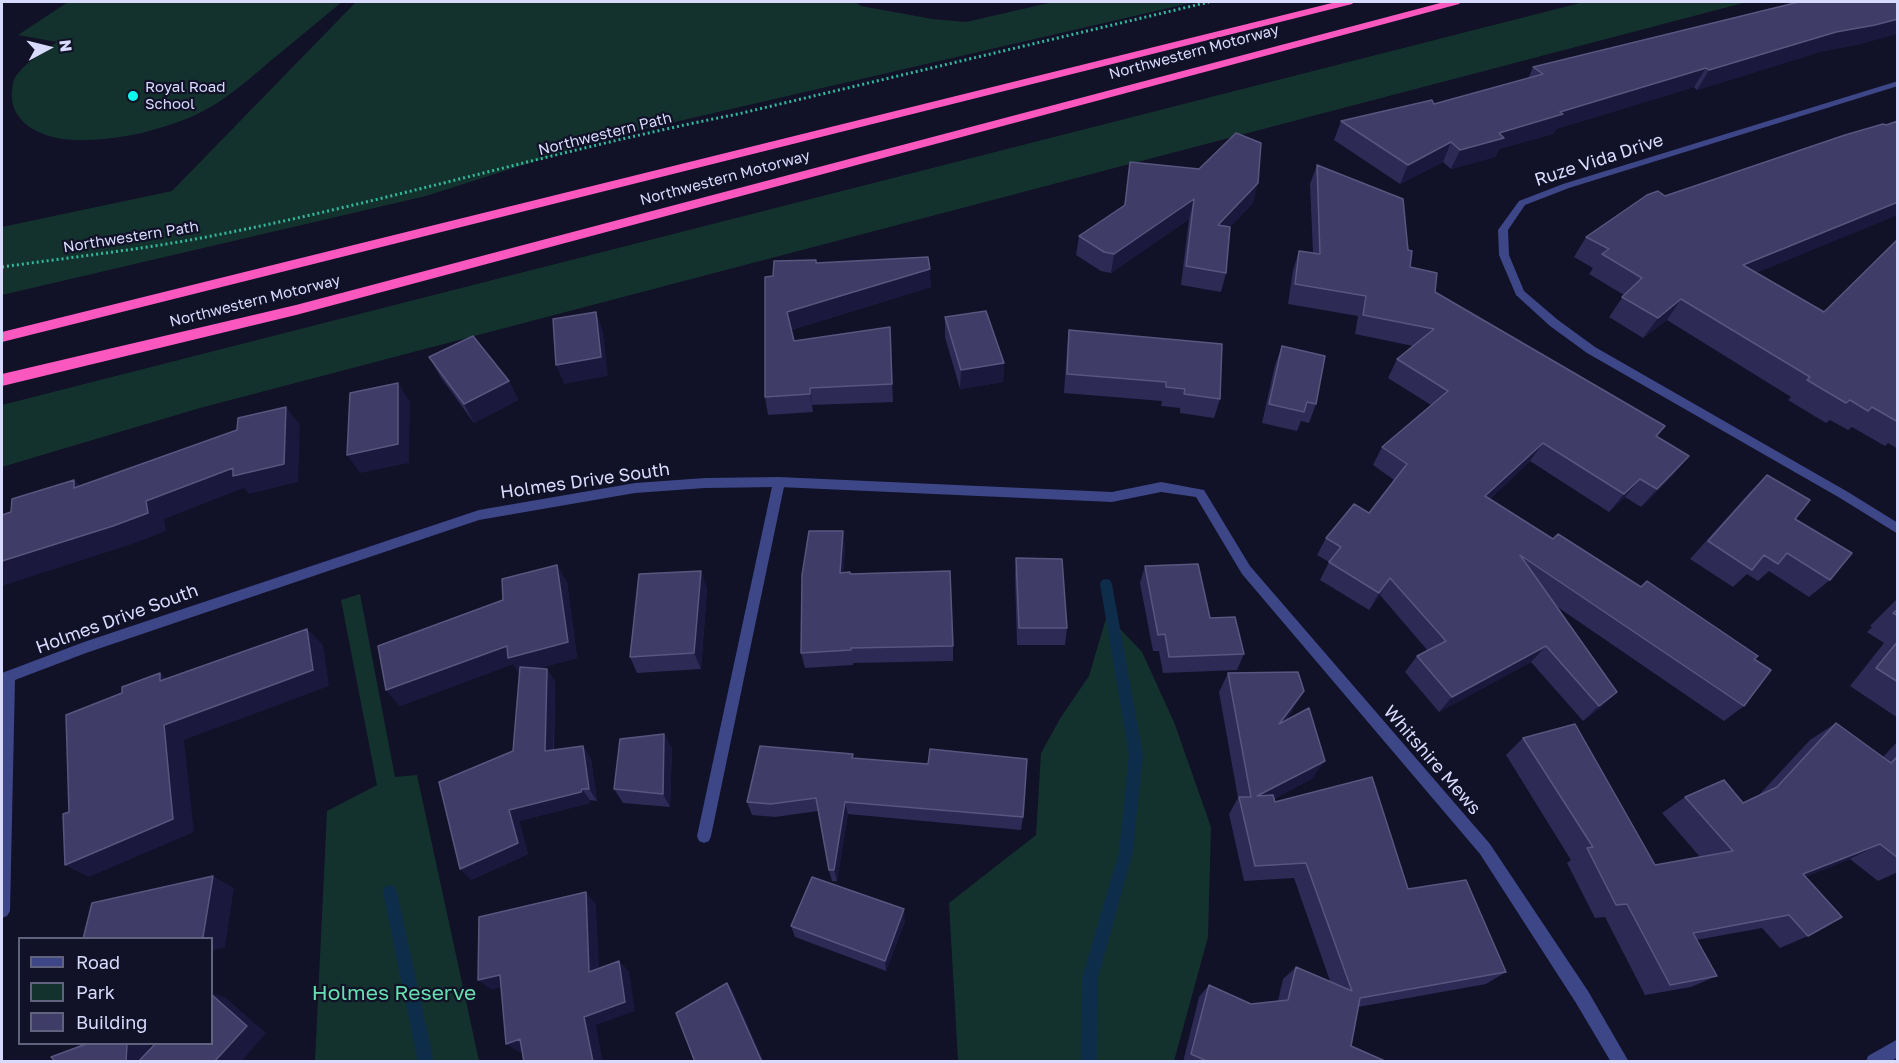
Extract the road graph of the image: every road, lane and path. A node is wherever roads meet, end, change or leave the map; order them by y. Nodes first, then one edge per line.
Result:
1 (1209, 2) edge
2 (1348, 2) edge
3 (1455, 2) edge
4 (1898, 83) edge
5 (2, 267) edge
6 (2, 337) edge
7 (2, 380) edge
8 (779, 482) junction
9 (1200, 493) joint
10 (1898, 529) edge
11 (5, 678) edge
12 (704, 836) dead end
13 (2, 910) edge
14 (1898, 1047) edge
15 (1621, 1062) edge
16 (1874, 1062) edge

1 - 5 path, Northwestern Path
2 - 6 highway, Northwestern Motorway
3 - 7 highway, Northwestern Motorway
4 - 10 street, Ruze Vida Drive
8 - 9 street, Holmes Drive South
8 - 11 street, Holmes Drive South
8 - 12 street
9 - 15 street, Whitshire Mews
11 - 13 street
14 - 16 street

